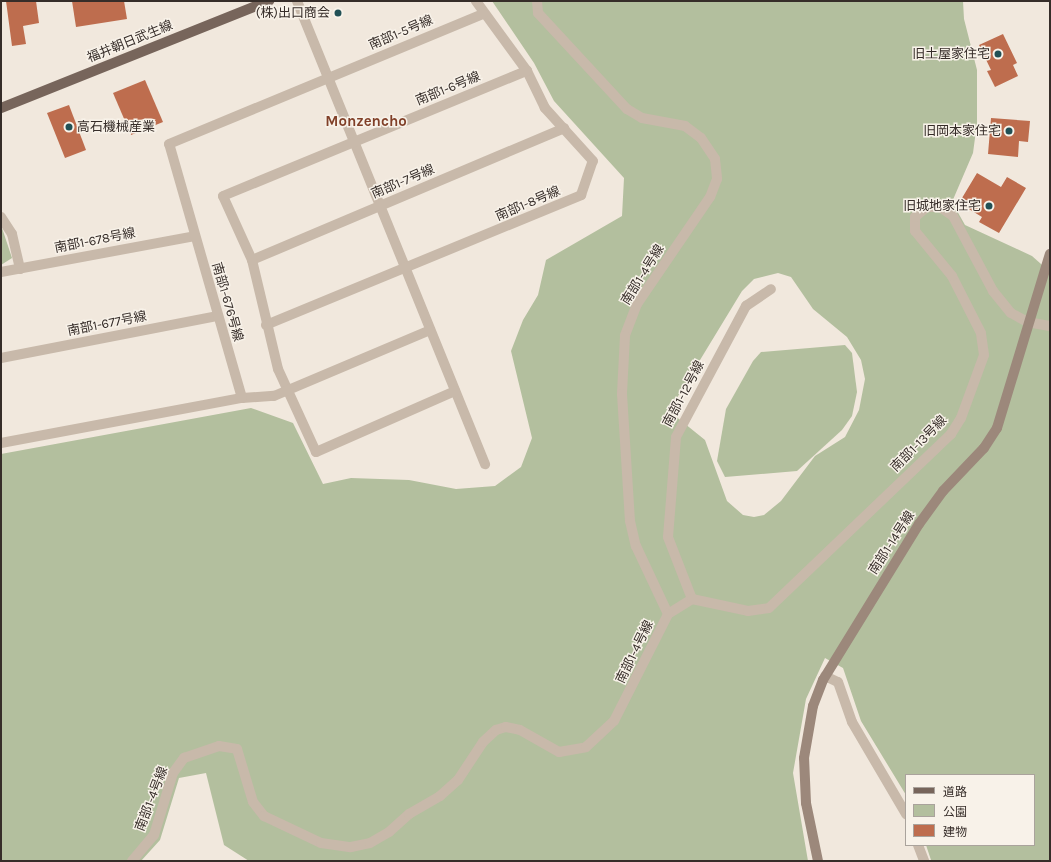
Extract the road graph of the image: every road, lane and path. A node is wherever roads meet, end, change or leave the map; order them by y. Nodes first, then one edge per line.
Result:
1 (269, 1) edge
2 (297, 1) edge
3 (476, 1) edge
4 (537, 1) edge
5 (483, 14) junction
6 (527, 71) junction
7 (329, 78) junction
8 (1, 108) edge
9 (564, 128) junction
10 (355, 141) junction
11 (380, 205) junction
12 (1, 216) edge
13 (195, 236) junction
14 (1050, 254) edge
15 (252, 260) junction
16 (405, 267) junction
17 (1048, 267) edge
18 (20, 269) junction
19 (1, 272) edge
20 (771, 289) dead end
21 (218, 316) junction
22 (1027, 322) junction
23 (266, 325) junction
24 (1050, 326) edge
25 (430, 330) junction
26 (1, 358) edge
27 (288, 390) junction
28 (455, 391) junction
29 (242, 398) junction
30 (1, 443) edge
31 (485, 464) dead end
32 (692, 599) junction
33 (668, 614) junction
34 (825, 676) junction
35 (905, 812) edge
36 (918, 846) edge
37 (132, 861) edge
38 (818, 861) edge
39 (924, 861) edge

1 - 8 main road, 福井朝日武生線
2 - 7 street
3 - 5 street, 南部1-8号線
4 - 33 street, 南部1-4号線
5 - 6 street, 南部1-8号線
5 - 7 street, 南部1-5号線
6 - 9 street, 南部1-8号線
6 - 10 street, 南部1-6号線
7 - 10 street
7 - 13 street, 南部1-676号線
9 - 11 street, 南部1-7号線
9 - 16 street, 南部1-8号線
10 - 11 street
10 - 15 street, 南部1-6号線
11 - 15 street, 南部1-7号線
11 - 16 street
12 - 18 street
13 - 18 street, 南部1-678号線
13 - 21 street, 南部1-676号線
14 - 17 street, 南部1-14号線
15 - 23 street
16 - 23 street, 南部1-8号線
16 - 25 street
17 - 22 street, 南部1-14号線
18 - 19 street, 南部1-678号線
20 - 32 street, 南部1-12号線
21 - 26 street, 南部1-677号線
21 - 29 street, 南部1-676号線
22 - 24 street
22 - 32 street, 南部1-13号線
22 - 34 street, 南部1-14号線
23 - 27 street
25 - 27 street
25 - 28 street
27 - 28 street
27 - 29 street
28 - 31 street
29 - 30 street
32 - 33 street
33 - 37 street, 南部1-4号線
34 - 35 street
34 - 38 street, 南部1-14号線
36 - 39 street

